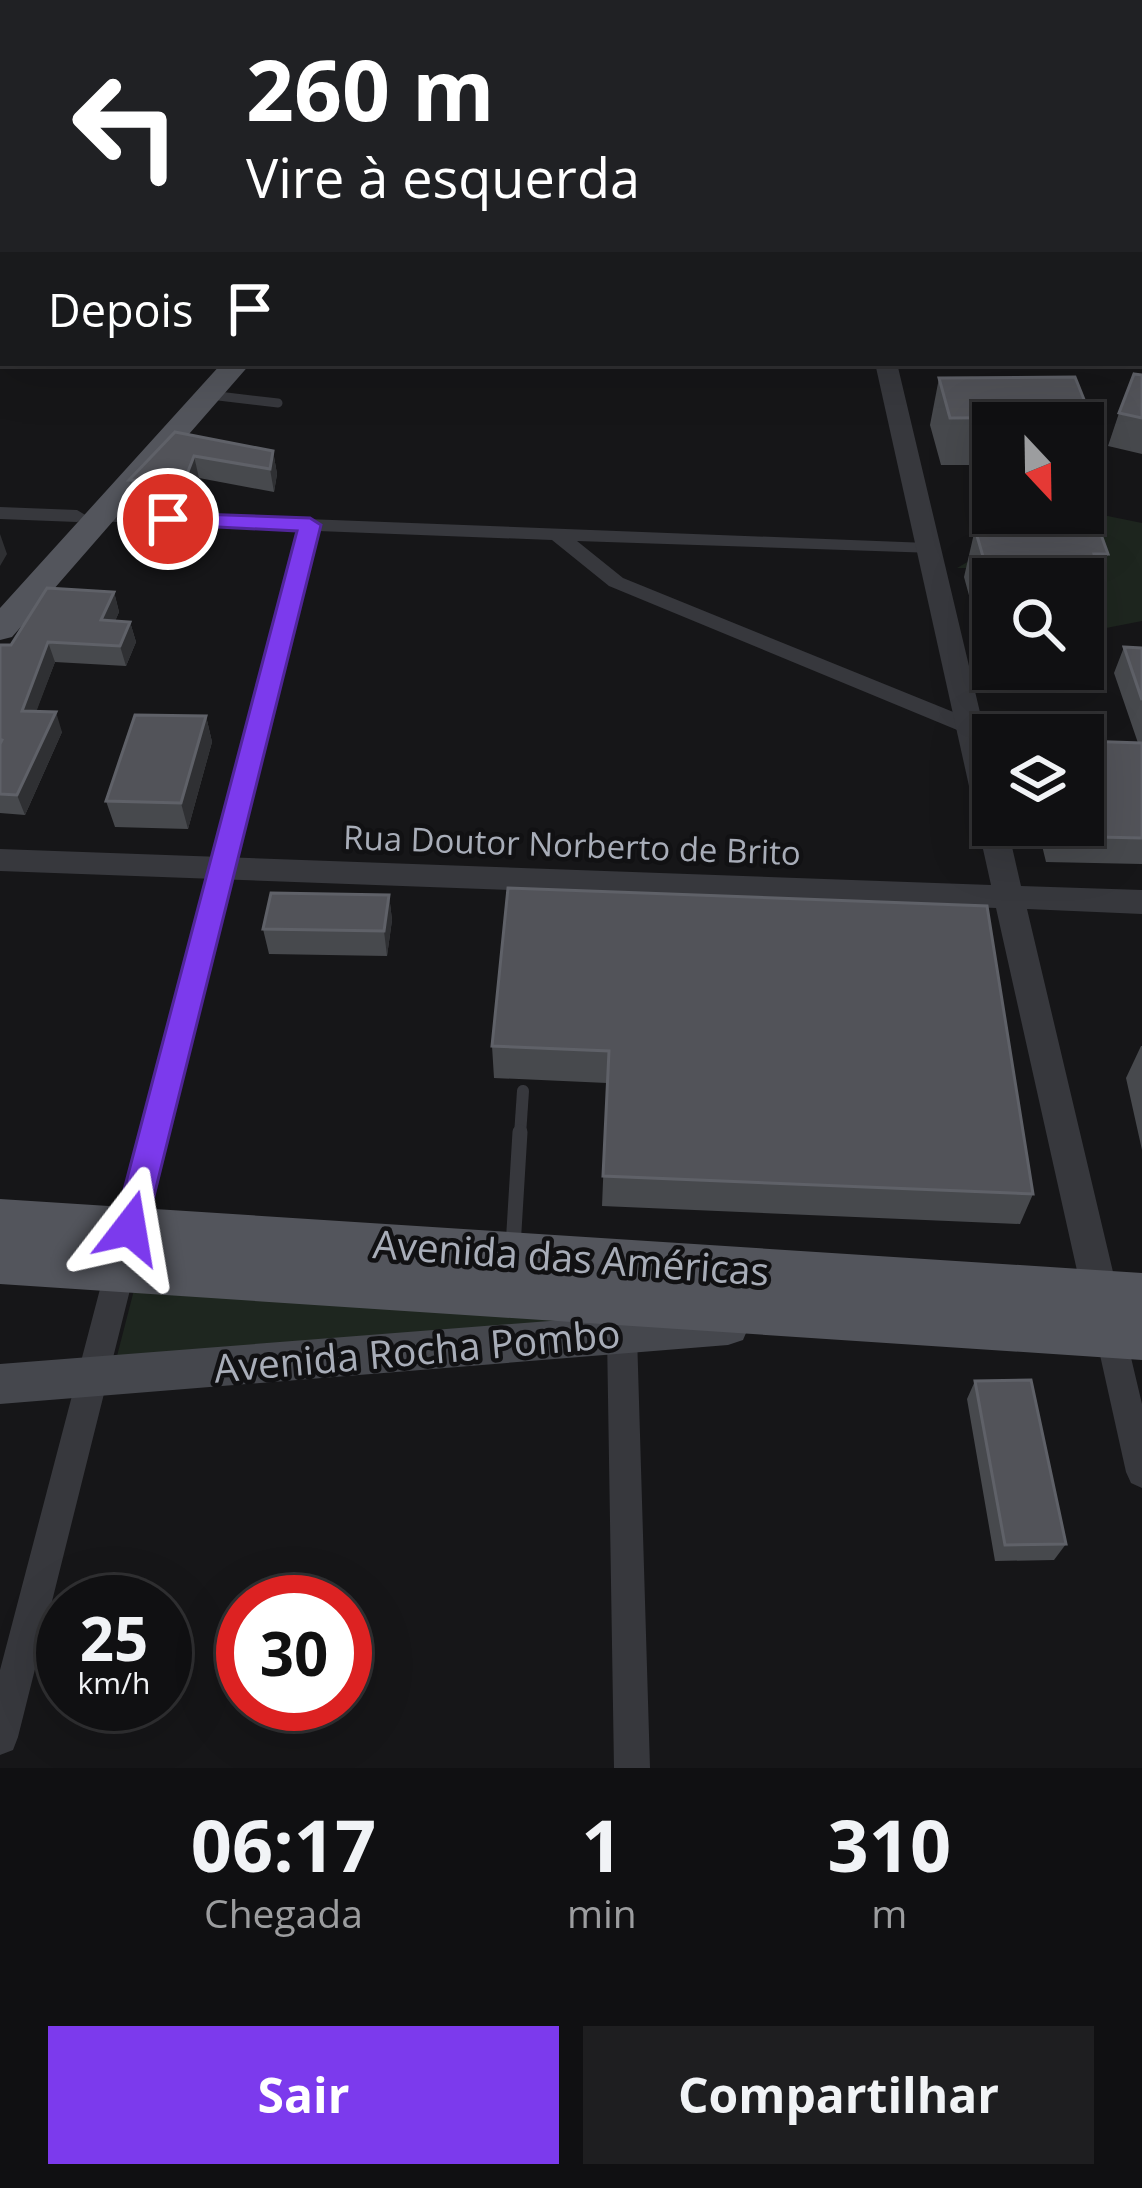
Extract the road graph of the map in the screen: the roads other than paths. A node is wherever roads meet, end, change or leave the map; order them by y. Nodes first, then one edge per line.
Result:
1 (215, 366) edge
2 (234, 366) edge
3 (887, 366) edge
4 (209, 394) junction
5 (278, 403) dead end
6 (0, 513) edge
7 (89, 516) junction
8 (310, 525) junction
9 (557, 535) junction
10 (928, 549) junction
11 (0, 600) edge
12 (0, 629) edge
13 (970, 727) junction
14 (0, 860) edge
15 (222, 868) junction
16 (1009, 897) junction
17 (1142, 902) edge
18 (523, 1090) dead end
19 (0, 1220) edge
20 (125, 1249) junction
21 (513, 1254) junction
22 (0, 1262) edge
23 (1124, 1315) edge
24 (834, 1317) junction
25 (622, 1335) junction
26 (92, 1377) junction
27 (0, 1384) edge
28 (1142, 1472) edge
29 (0, 1737) edge
30 (632, 1768) edge

1 - 7 main road
2 - 4 main road
3 - 10 street
4 - 5 lane
4 - 7 main road
6 - 7 street
7 - 8 street
7 - 11 main road
7 - 12 main road
8 - 9 street
8 - 15 street
9 - 10 street
9 - 13 street
10 - 13 street
13 - 16 street
14 - 15 street, Rua Doutor Norberto de Brito
15 - 16 street, Rua Doutor Norberto de Brito
15 - 20 street
16 - 17 street, Rua Doutor Norberto de Brito
16 - 23 street
18 - 21 lane
19 - 20 main road, Avenida das Américas
20 - 21 main road, Avenida das Américas
20 - 22 main road, Avenida das Américas
20 - 24 main road, Avenida das Américas
20 - 26 street
21 - 23 main road, Avenida das Américas
23 - 24 main road, Avenida das Américas
23 - 28 street
24 - 25 main road, Avenida Rocha Pombo
25 - 26 main road, Avenida Rocha Pombo
25 - 30 street
26 - 27 main road, Avenida Rocha Pombo
26 - 29 street

